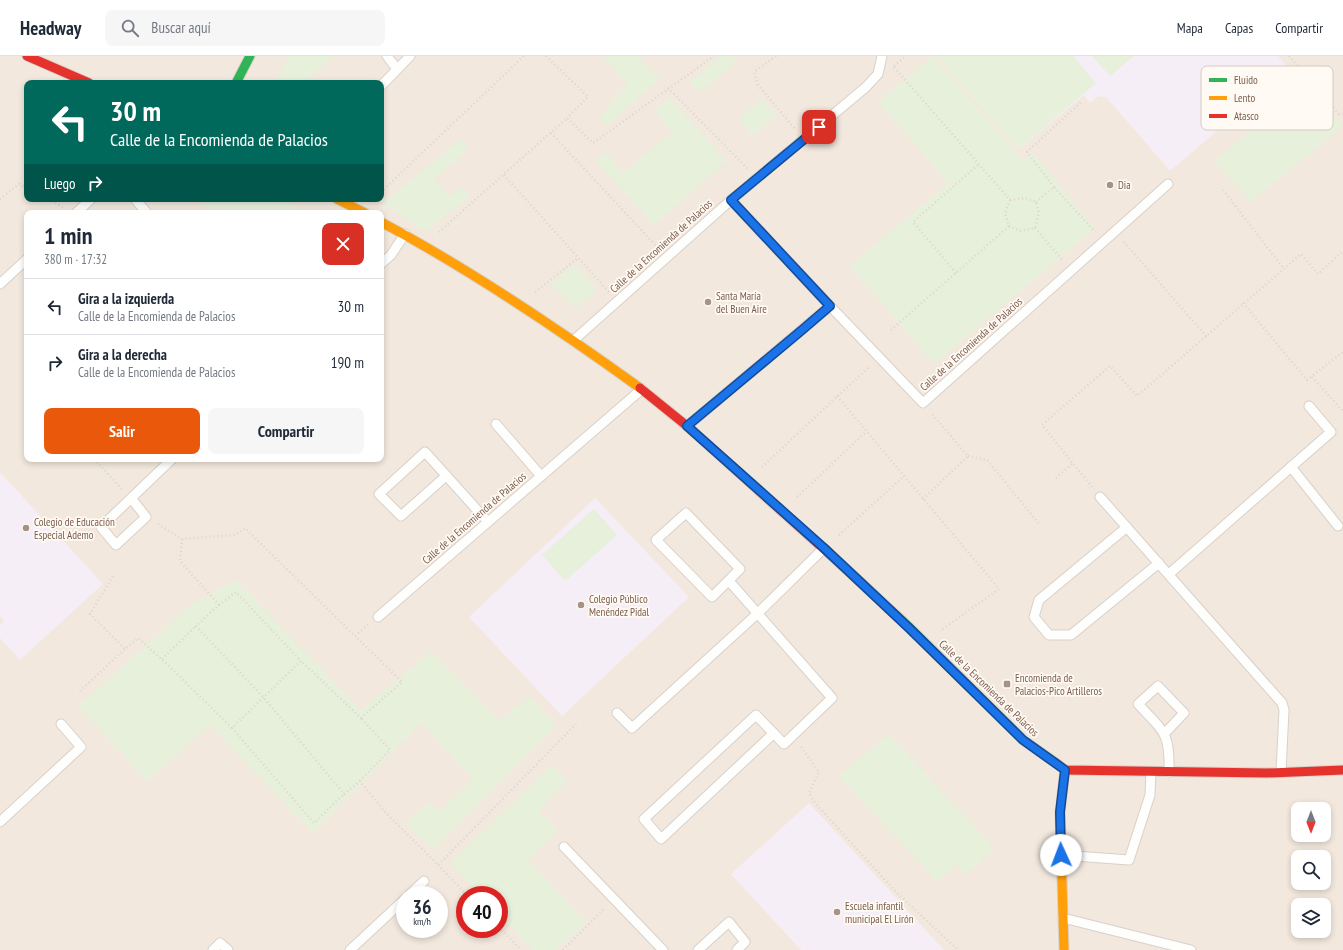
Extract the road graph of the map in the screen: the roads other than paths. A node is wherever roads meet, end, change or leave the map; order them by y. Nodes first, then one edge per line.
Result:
1 (27, 56) edge
2 (250, 56) edge
3 (387, 56) edge
4 (410, 56) edge
5 (882, 56) edge
6 (397, 69) junction
7 (82, 80) edge
8 (238, 80) edge
9 (384, 83) edge
10 (1168, 184) dead end
11 (731, 200) junction
12 (88, 202) edge
13 (138, 202) edge
14 (344, 202) edge
15 (79, 210) edge
16 (144, 210) edge
17 (359, 210) edge
18 (384, 224) edge
19 (404, 234) junction
20 (384, 261) edge
21 (24, 262) edge
22 (0, 284) edge
23 (830, 306) junction
24 (574, 340) junction
25 (642, 389) junction
26 (1310, 406) dead end
27 (496, 424) dead end
28 (687, 426) junction
29 (169, 462) edge
30 (1291, 467) junction
31 (446, 476) junction
32 (542, 476) junction
33 (1100, 497) road end
34 (131, 498) junction
35 (488, 522) junction
36 (1338, 526) dead end
37 (1127, 527) junction
38 (824, 548) junction
39 (1159, 563) junction
40 (1169, 574) junction
41 (729, 581) junction
42 (757, 614) junction
43 (378, 617) road end
44 (617, 713) dead end
45 (61, 724) dead end
46 (1165, 732) junction
47 (774, 733) junction
48 (1065, 770) junction
49 (1343, 770) edge
50 (1151, 772) junction
51 (1169, 772) junction
52 (1281, 772) junction
53 (0, 822) edge
54 (564, 847) dead end
55 (1061, 855) junction
56 (424, 881) dead end
57 (419, 886) edge
58 (396, 907) edge
59 (1063, 918) junction
60 (213, 950) edge
61 (228, 950) edge
62 (350, 950) edge
63 (663, 950) edge
64 (698, 950) edge
65 (737, 950) edge
66 (1064, 950) edge
67 (1191, 950) edge

1 - 7 street
2 - 8 street
3 - 6 lane
4 - 6 lane
5 - 11 lane, Calle de la Encomienda de Palacios
6 - 9 lane
10 - 23 lane, Calle de la Encomienda de Palacios
11 - 23 lane, Calle de la Encomienda de Palacios
11 - 24 lane, Calle de la Encomienda de Palacios
12 - 15 lane
13 - 16 lane
14 - 17 street
18 - 19 street, Calle de la Encomienda de Palacios
19 - 20 lane
19 - 24 street, Calle de la Encomienda de Palacios
21 - 22 lane
23 - 28 lane
24 - 25 street, Calle de la Encomienda de Palacios
25 - 28 street, Calle de la Encomienda de Palacios
25 - 32 lane, Calle de la Encomienda de Palacios
26 - 30 lane
27 - 32 lane
28 - 38 street, Calle de la Encomienda de Palacios
29 - 34 lane
30 - 36 lane
30 - 40 lane
31 - 31 lane
31 - 35 lane
32 - 35 lane, Calle de la Encomienda de Palacios
33 - 37 lane
34 - 34 lane
35 - 43 lane, Calle de la Encomienda de Palacios
37 - 39 lane
37 - 39 lane
38 - 42 lane
38 - 48 street, Calle de la Encomienda de Palacios
39 - 40 lane
40 - 52 lane
41 - 41 lane
41 - 42 lane
42 - 44 lane
42 - 47 lane
45 - 53 lane
46 - 46 lane
46 - 51 lane
47 - 47 lane
48 - 50 street
48 - 55 street
49 - 52 street
50 - 51 street
50 - 55 lane
51 - 52 street
54 - 63 lane
55 - 59 street
56 - 57 lane
58 - 62 lane
59 - 66 street
59 - 67 lane
60 - 61 lane
64 - 65 lane

